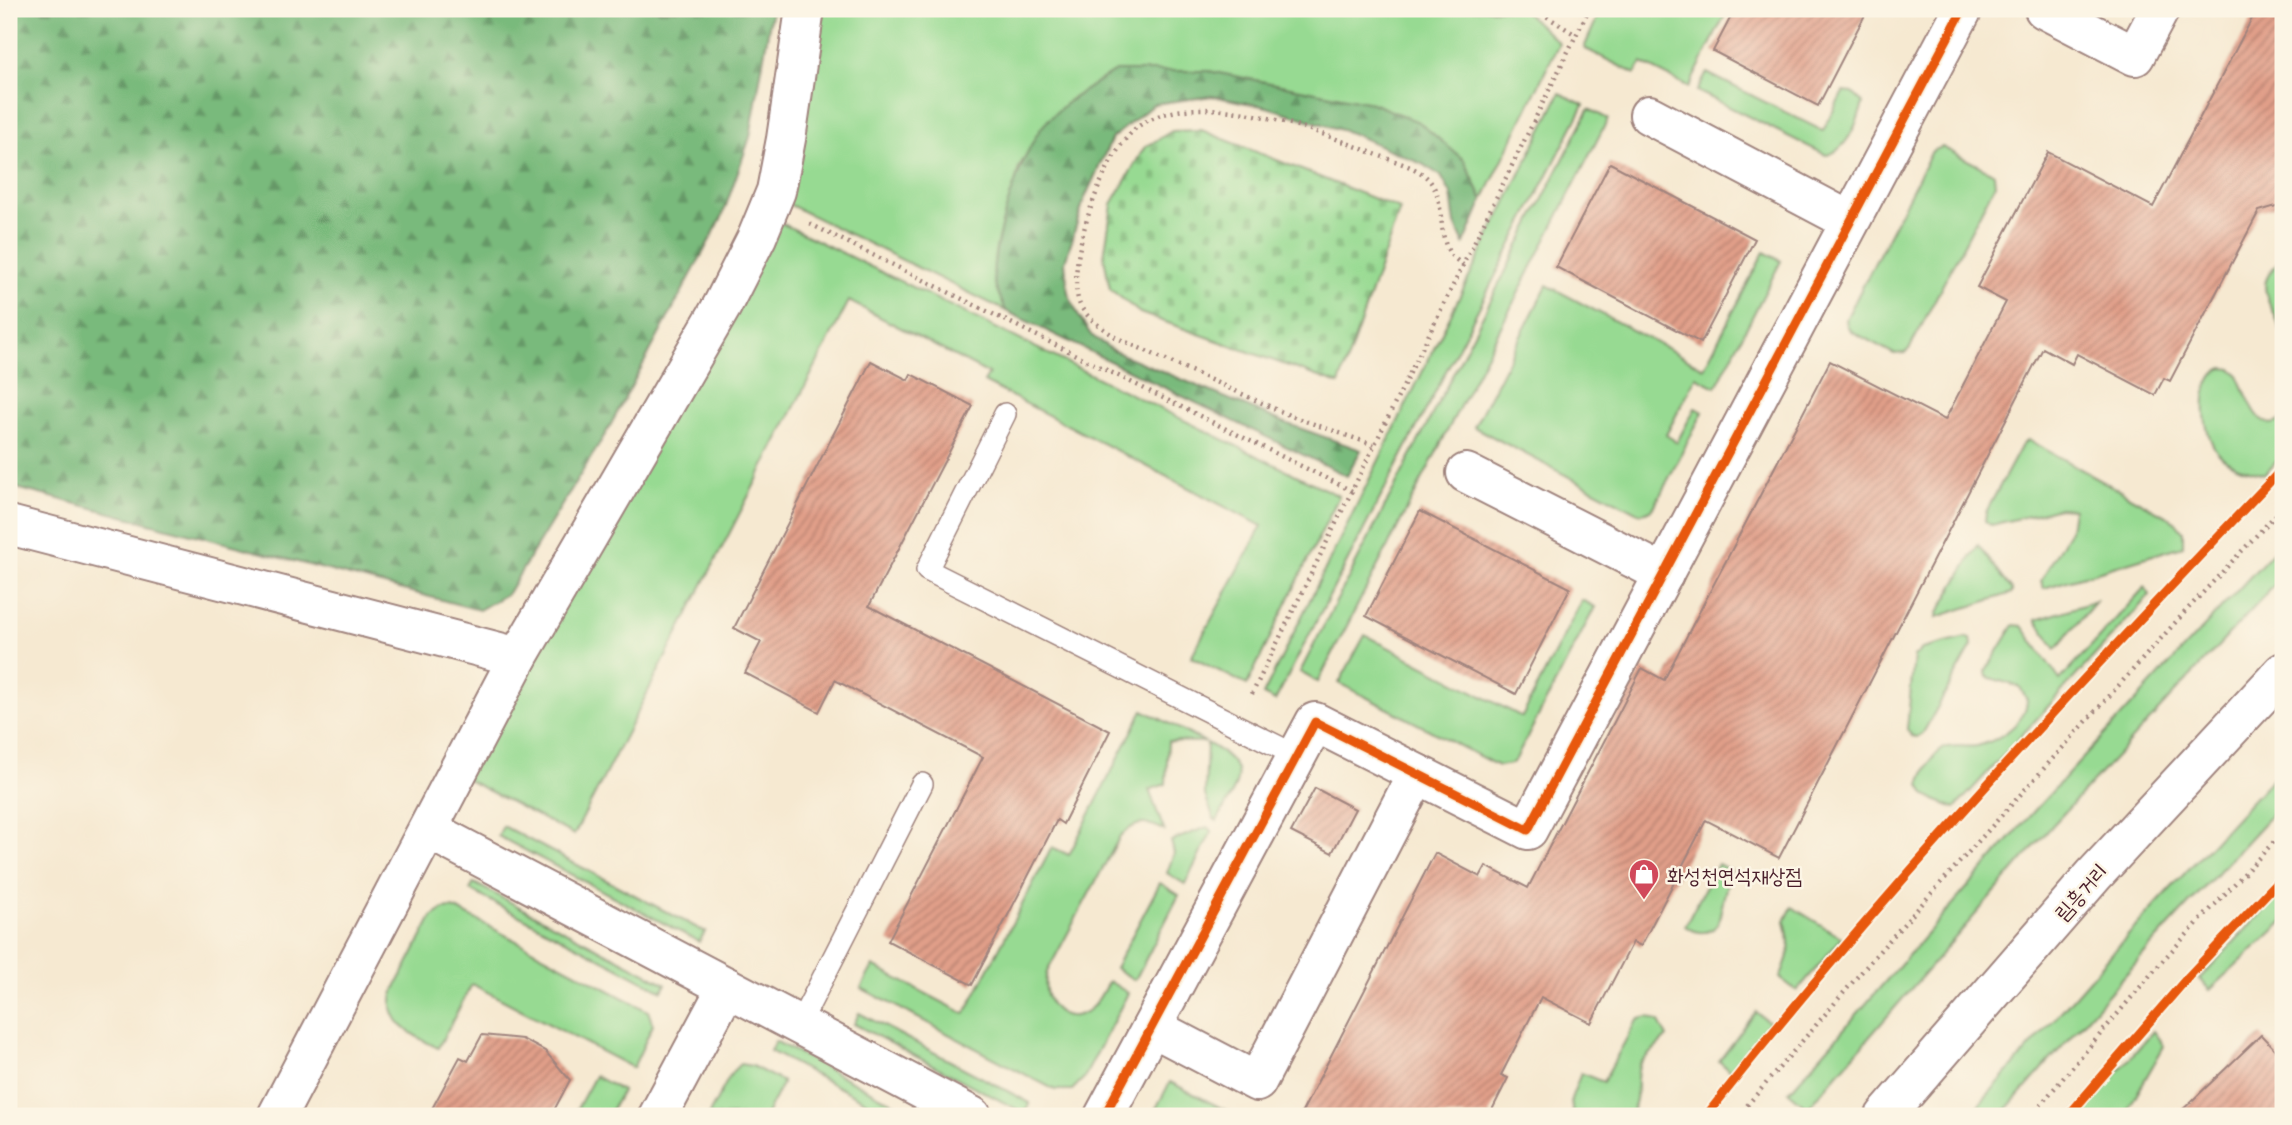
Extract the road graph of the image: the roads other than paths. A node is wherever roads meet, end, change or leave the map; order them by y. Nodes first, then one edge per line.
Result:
1 (805, 9) edge
2 (1963, 9) edge
3 (2044, 9) edge
4 (2160, 9) edge
5 (1649, 115) dead end
6 (1850, 221) junction
7 (1005, 414) dead end
8 (1466, 473) dead end
9 (9, 525) edge
10 (1664, 574) junction
11 (518, 657) junction
12 (2283, 672) edge
13 (1297, 756) junction
14 (1417, 774) junction
15 (922, 784) dead end
16 (429, 830) junction
17 (727, 987) junction
18 (799, 1025) junction
19 (1152, 1027) junction
20 (277, 1116) edge
21 (658, 1116) edge
22 (972, 1116) edge
23 (1104, 1116) edge
24 (1885, 1116) edge

1 - 11 street
2 - 6 street
3 - 4 street
5 - 6 street
6 - 10 street
7 - 13 lane
8 - 10 street
9 - 11 street
10 - 14 street
11 - 16 street
12 - 24 street, 림흥거리
13 - 14 street
13 - 19 street
14 - 19 street
15 - 18 lane
16 - 17 street
16 - 20 street
17 - 18 street
17 - 21 street
18 - 22 street
19 - 23 street

